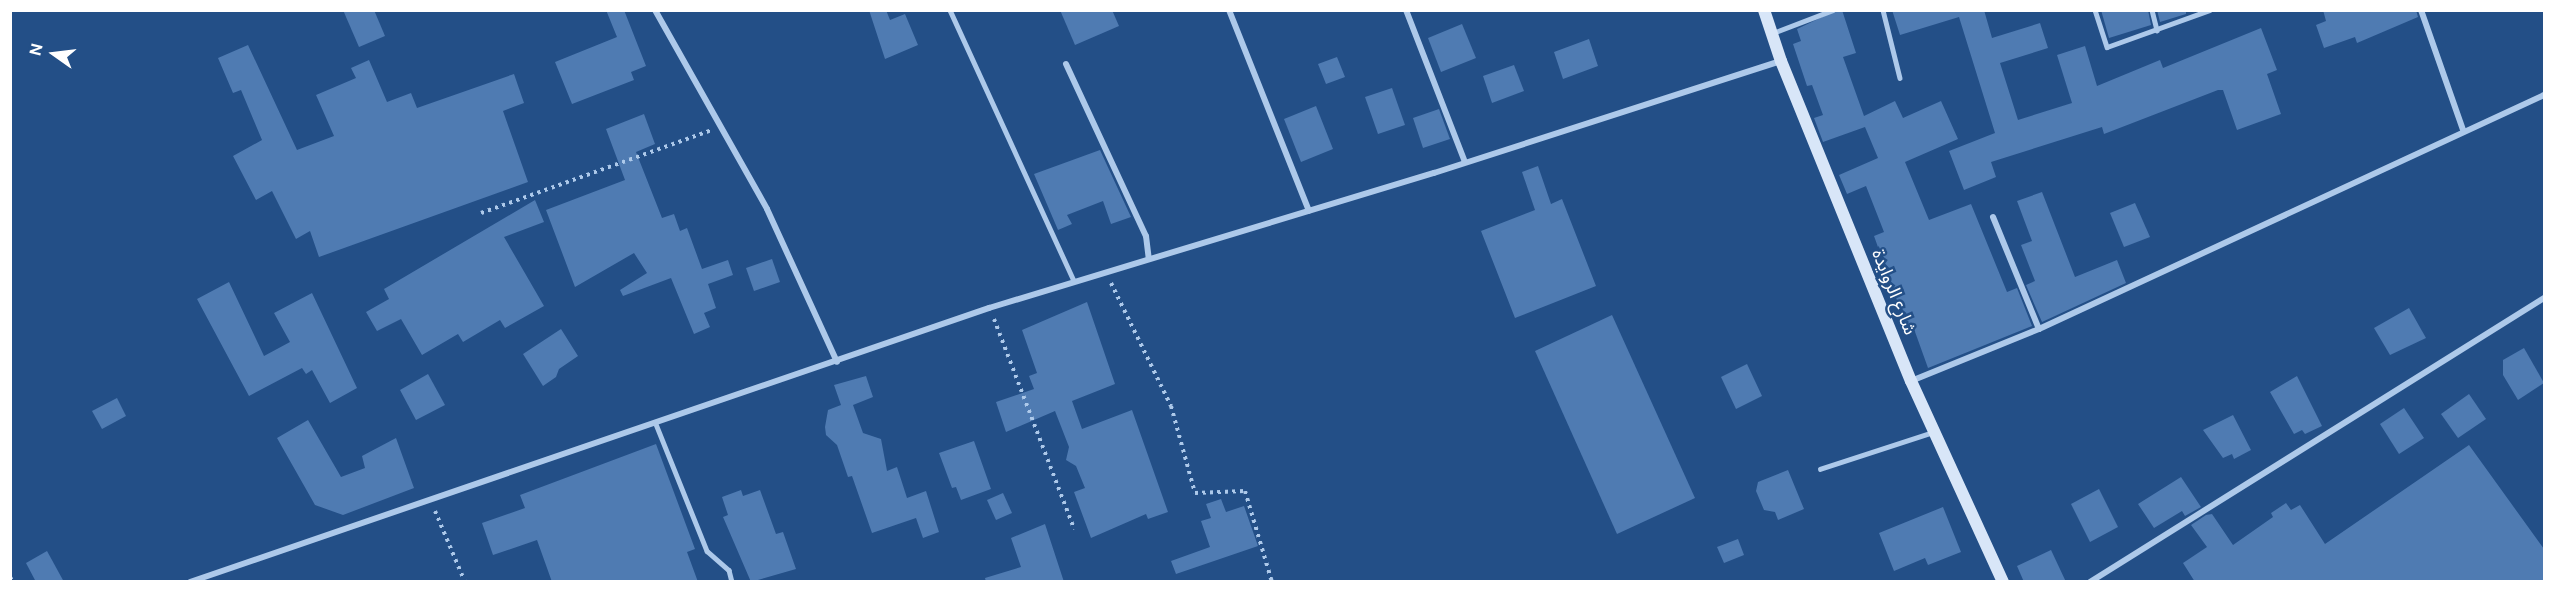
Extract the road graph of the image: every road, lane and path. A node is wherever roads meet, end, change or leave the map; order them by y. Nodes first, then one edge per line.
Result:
1 (655, 10) edge
2 (950, 10) edge
3 (1229, 10) edge
4 (1406, 10) edge
5 (1764, 10) edge
6 (1833, 10) edge
7 (1883, 10) edge
8 (2094, 10) edge
9 (2151, 10) edge
10 (2210, 10) edge
11 (2421, 10) edge
12 (2157, 30) junction
13 (1771, 34) junction
14 (1781, 61) junction
15 (1066, 64) dead end
16 (1900, 78) dead end
17 (2544, 95) edge
18 (721, 127) junction
19 (2463, 130) junction
20 (1466, 162) junction
21 (1309, 211) junction
22 (481, 213) dead end
23 (1993, 217) dead end
24 (1149, 259) junction
25 (1106, 271) junction
26 (1074, 281) junction
27 (2544, 298) edge
28 (989, 308) junction
29 (2038, 329) junction
30 (837, 362) junction
31 (1911, 381) junction
32 (656, 424) junction
33 (1936, 432) junction
34 (1820, 469) dead end
35 (431, 502) junction
36 (1074, 529) dead end
37 (10, 577) edge
38 (13, 582) edge
39 (190, 582) edge
40 (465, 582) edge
41 (732, 582) edge
42 (1272, 582) edge
43 (2003, 582) edge
44 (2090, 582) edge

1 - 18 street
2 - 26 lane
3 - 21 street
4 - 20 street
5 - 13 street, شارع الروايدة
6 - 13 lane
7 - 16 lane
8 - 12 lane
9 - 12 lane
10 - 12 lane
11 - 19 street
13 - 14 street, شارع الروايدة
14 - 20 street
14 - 31 street, شارع الروايدة
15 - 24 street
17 - 19 street
18 - 22 path
18 - 30 street
19 - 29 street
20 - 21 street
21 - 24 street
23 - 29 street
24 - 25 street
25 - 26 street
25 - 42 path
26 - 28 street
27 - 44 street
28 - 30 street
28 - 36 path
29 - 31 street
30 - 32 street
31 - 33 street, شارع الروايدة
32 - 35 street
32 - 41 lane
33 - 34 lane
33 - 43 street, شارع الروايدة
35 - 39 street
35 - 40 path
37 - 38 path

